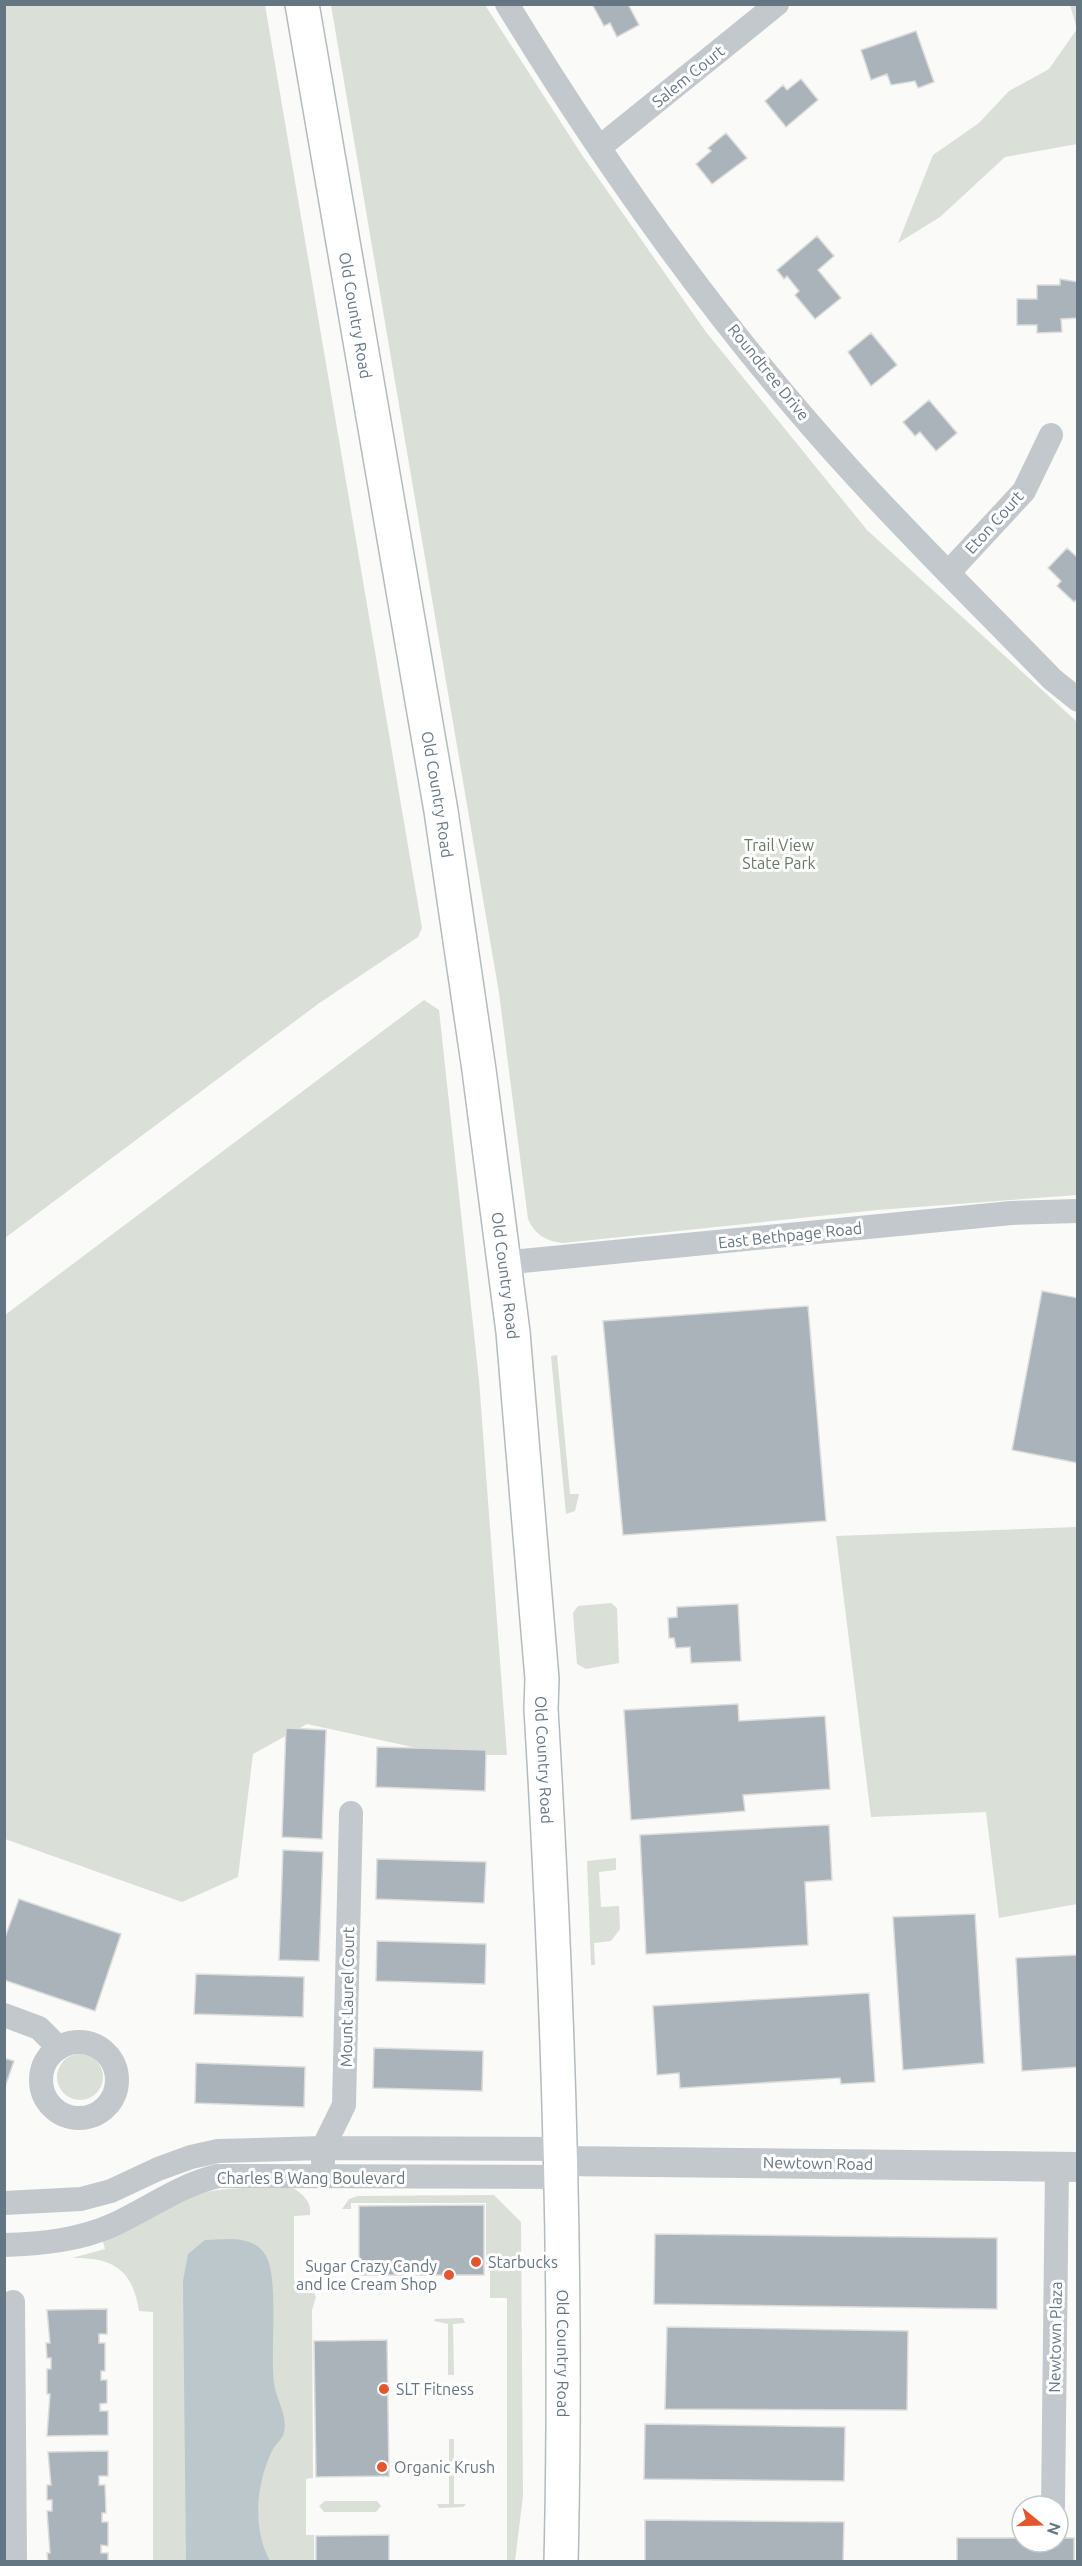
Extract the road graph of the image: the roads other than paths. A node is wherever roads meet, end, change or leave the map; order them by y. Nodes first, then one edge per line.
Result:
1 (302, 4) edge
2 (507, 4) edge
3 (777, 4) edge
4 (600, 147) junction
5 (1051, 435) dead end
6 (948, 573) junction
7 (1077, 700) edge
8 (1077, 1211) edge
9 (502, 1263) junction
10 (351, 1813) dead end
11 (4, 2015) edge
12 (58, 2048) dead end
13 (323, 2148) junction
14 (560, 2162) junction
15 (1067, 2167) edge
16 (323, 2177) junction
17 (4, 2203) edge
18 (4, 2245) edge
19 (13, 2302) dead end
20 (9, 2401) edge
21 (1053, 2494) edge
22 (15, 2562) edge
23 (561, 2562) edge

1 - 9 main road, Old Country Road
2 - 4 street, Roundtree Drive
3 - 4 street, Salem Court
4 - 6 street, Roundtree Drive
5 - 6 street, Eton Court
6 - 7 street, Roundtree Drive
8 - 9 street, East Bethpage Road
9 - 14 main road, Old Country Road
10 - 13 street, Mount Laurel Court
11 - 12 street
13 - 14 street, Charles B Wang Boulevard
13 - 16 street, Mount Laurel Court
13 - 17 street, Charles B Wang Boulevard
14 - 15 street, Newtown Road
14 - 16 street, Charles B Wang Boulevard
14 - 23 main road, Old Country Road
15 - 21 street, Newtown Plaza
16 - 18 street, Charles B Wang Boulevard
19 - 20 street
20 - 22 street

